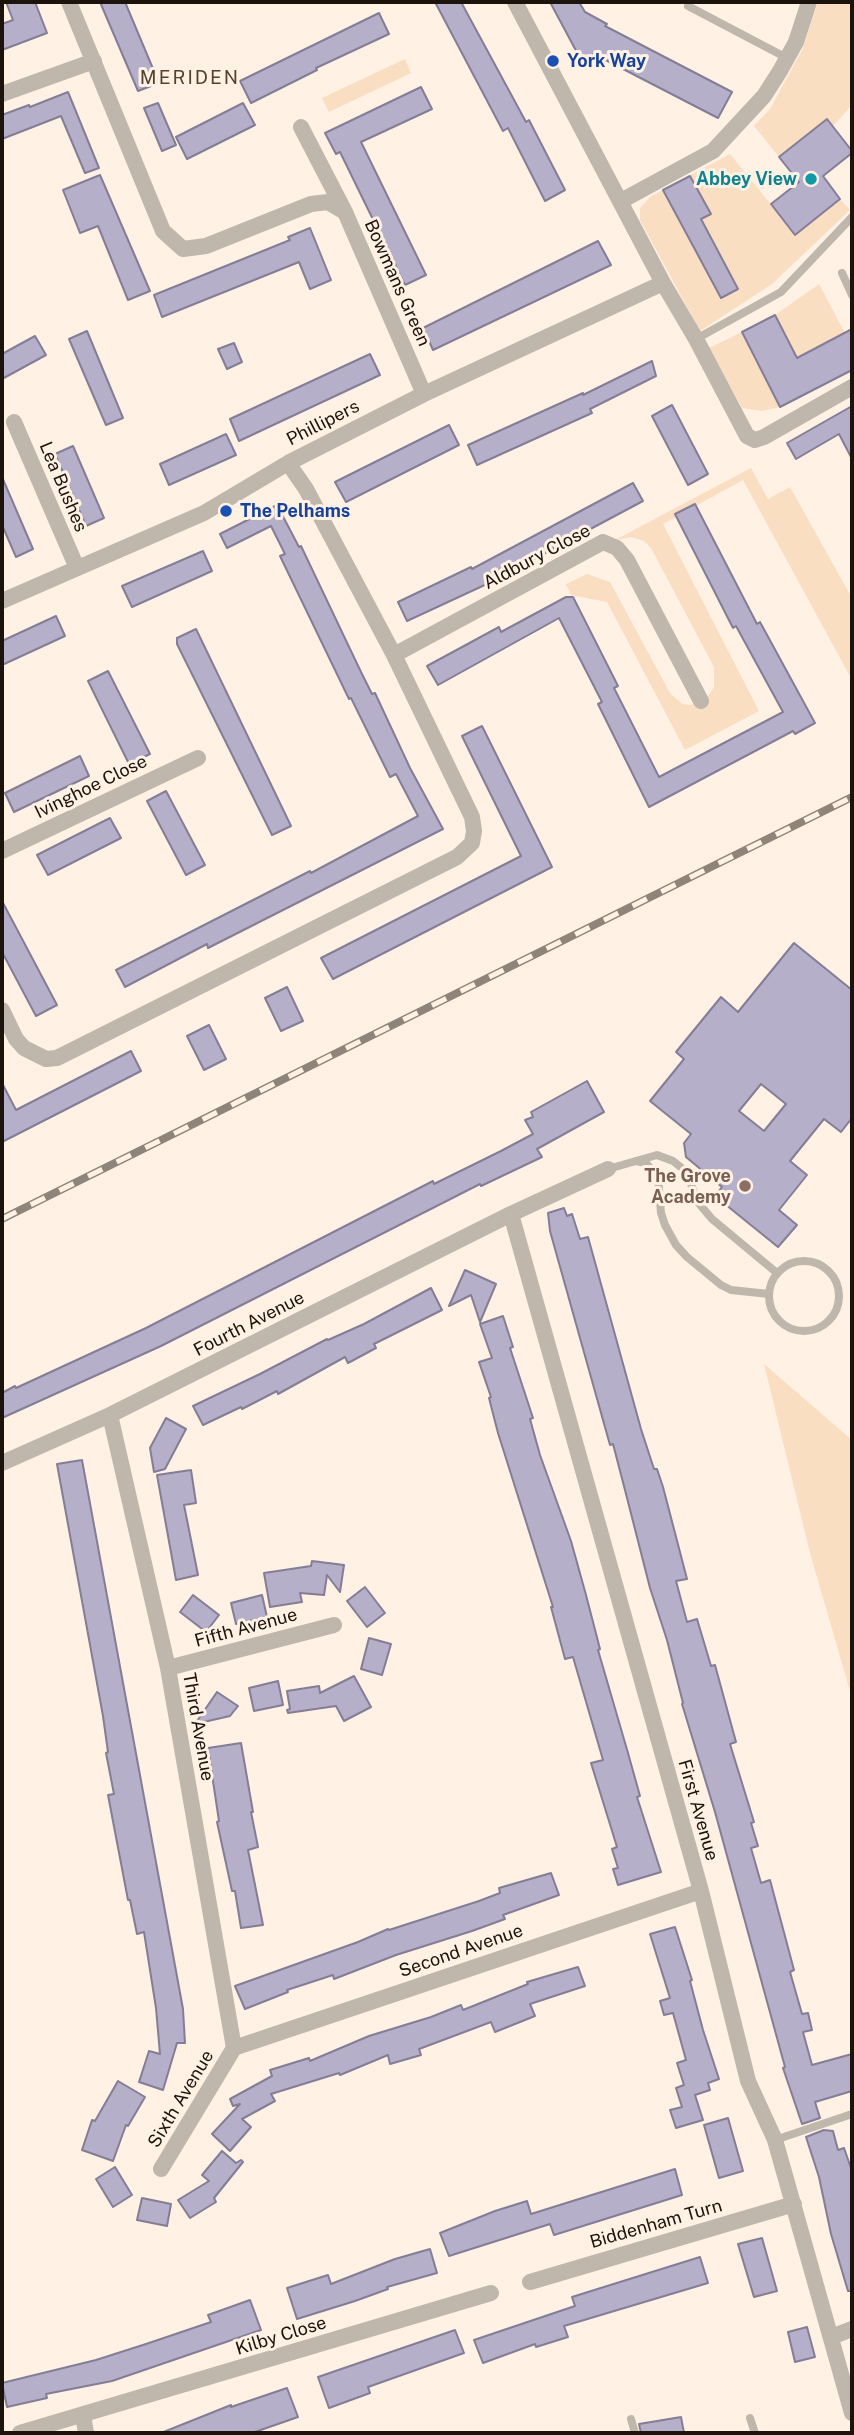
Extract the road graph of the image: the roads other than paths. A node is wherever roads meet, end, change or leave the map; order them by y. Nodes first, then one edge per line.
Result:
1 (69, 2) edge
2 (515, 2) edge
3 (809, 2) edge
4 (688, 6) dead end
5 (787, 58) junction
6 (94, 61) junction
7 (2, 93) edge
8 (301, 127) dead end
9 (621, 201) junction
10 (345, 212) junction
11 (852, 217) edge
12 (842, 273) dead end
13 (663, 283) junction
14 (852, 295) edge
15 (696, 340) junction
16 (852, 387) edge
17 (424, 394) junction
18 (15, 422) dead end
19 (288, 463) junction
20 (77, 568) junction
21 (2, 601) edge
22 (394, 655) junction
23 (701, 701) dead end
24 (198, 758) dead end
25 (2, 852) edge
26 (2, 1010) edge
27 (636, 1161) junction
28 (607, 1169) joint
29 (511, 1214) junction
30 (777, 1273) junction
31 (769, 1294) junction
32 (110, 1415) junction
33 (2, 1463) edge
34 (334, 1625) dead end
35 (168, 1668) junction
36 (701, 1891) junction
37 (234, 2048) junction
38 (852, 2113) edge
39 (775, 2140) junction
40 (161, 2169) dead end
41 (794, 2204) junction
42 (530, 2281) dead end
43 (491, 2293) dead end
44 (852, 2329) edge
45 (831, 2337) junction
46 (852, 2413) edge
47 (83, 2415) junction
48 (750, 2418) dead end
49 (631, 2419) dead end
50 (20, 2433) edge
51 (86, 2433) edge
52 (635, 2433) edge
53 (755, 2433) edge

1 - 6 street, Bowmans Green
2 - 9 street
3 - 5 street
4 - 5 lane
5 - 9 street
6 - 7 street
6 - 10 street, Bowmans Green
8 - 10 street
9 - 13 street
10 - 17 street, Bowmans Green
11 - 15 lane
12 - 14 lane
13 - 15 street
13 - 17 street, Phillipers
15 - 16 street
17 - 19 street, Phillipers
18 - 20 street, Lea Bushes
19 - 20 street, Phillipers
19 - 22 street
20 - 21 street, Phillipers
22 - 23 street, Aldbury Close
22 - 26 street
24 - 25 street, Ivinghoe Close
27 - 28 lane
27 - 30 lane
27 - 31 lane
28 - 29 street, Fourth Avenue
29 - 32 street, Fourth Avenue
29 - 36 street, First Avenue
30 - 31 lane
30 - 31 lane
32 - 33 street, Fourth Avenue
32 - 35 street, Third Avenue
34 - 35 street, Fifth Avenue
35 - 37 street, Third Avenue
36 - 37 street, Second Avenue
36 - 39 street, First Avenue
37 - 40 street, Sixth Avenue
38 - 39 lane
39 - 41 street, First Avenue
41 - 42 street, Biddenham Turn
41 - 45 street, First Avenue
43 - 47 street, Kilby Close
44 - 45 street
45 - 46 street, First Avenue
47 - 50 street, Kilby Close
47 - 51 street
48 - 53 lane
49 - 52 lane

